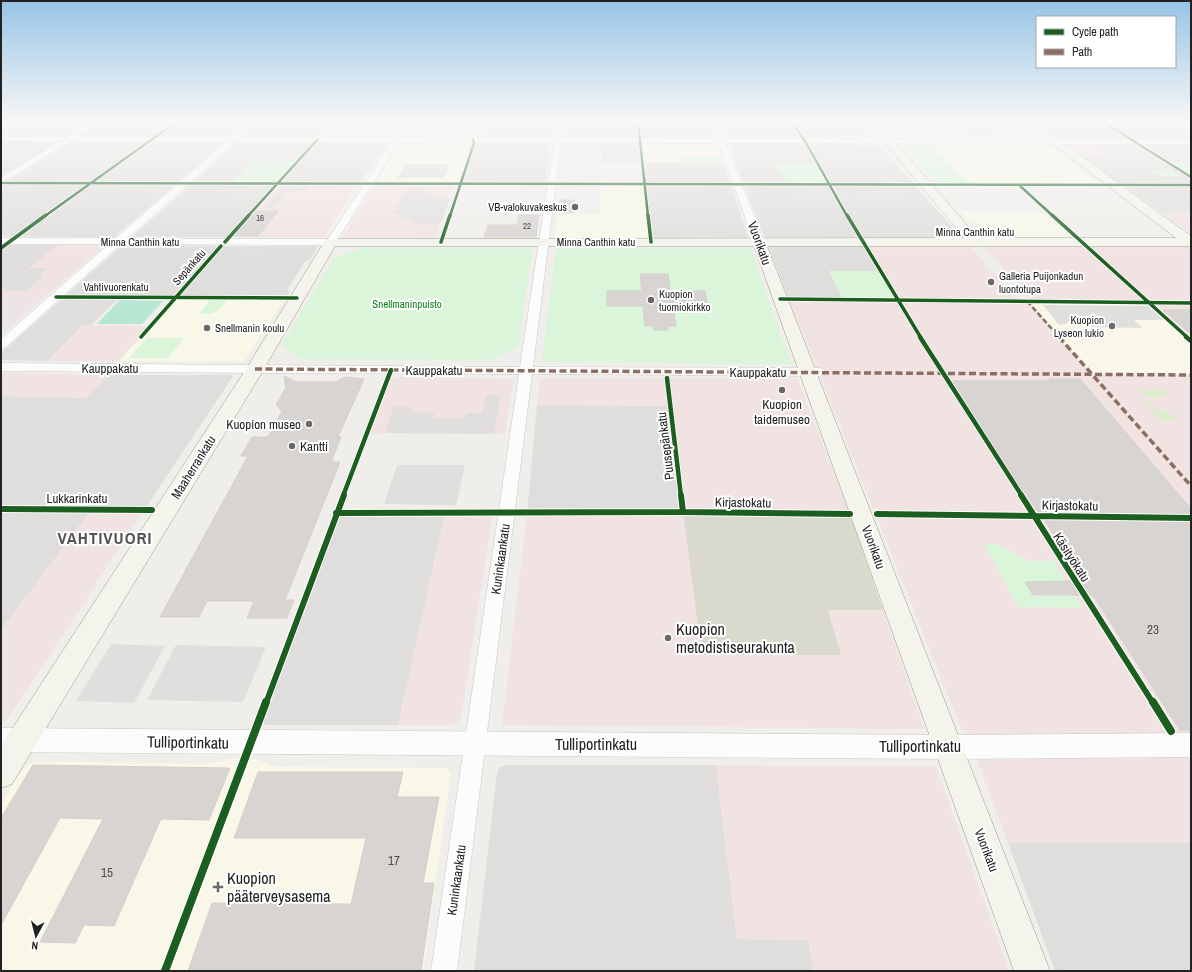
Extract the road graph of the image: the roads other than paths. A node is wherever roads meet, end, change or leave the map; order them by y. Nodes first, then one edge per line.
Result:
1 (23, 167) edge
2 (203, 167) edge
3 (379, 167) edge
4 (554, 167) edge
5 (732, 167) edge
6 (910, 167) edge
7 (1089, 167) edge
8 (1, 181) edge
9 (1, 241) edge
10 (118, 242) junction
11 (331, 242) junction
12 (544, 242) junction
13 (759, 242) junction
14 (974, 242) junction
15 (1191, 242) edge
16 (1, 345) edge
17 (1, 367) edge
18 (255, 369) junction
19 (526, 370) junction
20 (813, 372) junction
21 (11, 740) edge
22 (474, 743) junction
23 (1191, 745) edge
24 (948, 747) junction
25 (1, 773) edge
26 (444, 971) edge
27 (1032, 971) edge

1 - 8 street
2 - 10 street
3 - 11 street, Maaherrankatu
4 - 12 street, Kuninkaankatu
5 - 13 street, Vuorikatu
6 - 14 main road
7 - 15 main road
9 - 10 street, Minna Canthin katu
10 - 11 street, Minna Canthin katu
10 - 16 street
11 - 12 main road, Minna Canthin katu
11 - 18 main road, Maaherrankatu
12 - 13 main road, Minna Canthin katu
12 - 19 street, Kuninkaankatu
13 - 14 main road, Minna Canthin katu
13 - 20 main road, Vuorikatu
14 - 15 main road, Minna Canthin katu
17 - 18 street, Kauppakatu
18 - 19 street, Kauppakatu
18 - 21 main road, Maaherrankatu
19 - 20 street, Kauppakatu
19 - 22 street, Kuninkaankatu
20 - 24 main road, Vuorikatu
21 - 22 street, Tulliportinkatu
21 - 25 main road, Maaherrankatu
22 - 24 street, Tulliportinkatu
22 - 26 street, Kuninkaankatu
23 - 24 street, Tulliportinkatu
24 - 27 main road, Vuorikatu

